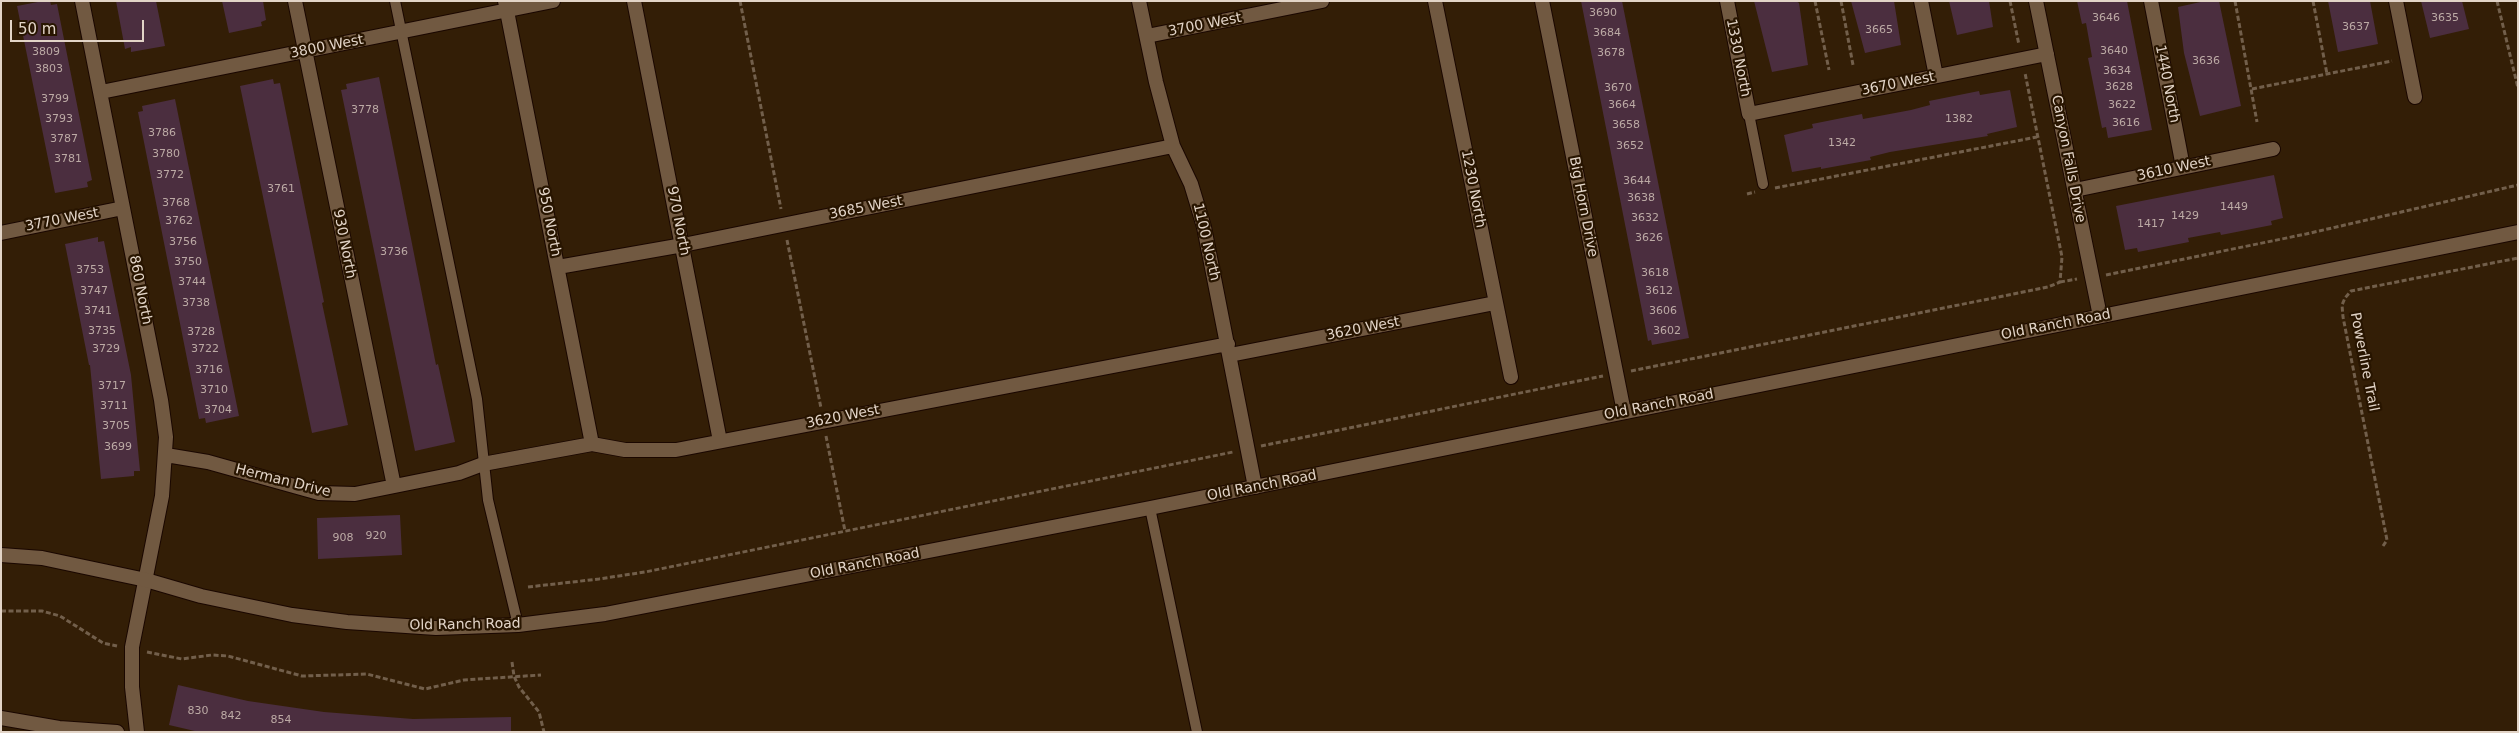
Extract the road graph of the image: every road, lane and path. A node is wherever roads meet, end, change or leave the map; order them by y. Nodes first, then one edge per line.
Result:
1 (82, 1) edge
2 (295, 1) edge
3 (395, 1) edge
4 (554, 1) edge
5 (634, 1) edge
6 (740, 1) edge
7 (1139, 1) edge
8 (1322, 1) edge
9 (1435, 1) edge
10 (1542, 1) edge
11 (1727, 1) edge
12 (1815, 1) edge
13 (1841, 1) edge
14 (1921, 1) edge
15 (2010, 1) edge
16 (2036, 1) edge
17 (2151, 1) edge
18 (2235, 1) edge
19 (2313, 1) edge
20 (2396, 1) edge
21 (2497, 1) edge
22 (506, 6) edge
23 (401, 32) junction
24 (1146, 36) junction
25 (2020, 48) dead end
26 (305, 51) junction
27 (2047, 54) junction
28 (2408, 58) junction
29 (1854, 65) dead end
30 (1829, 70) dead end
31 (2024, 70) dead end
32 (2327, 74) junction
33 (1936, 76) junction
34 (2518, 88) edge
35 (2252, 89) junction
36 (101, 92) junction
37 (2415, 97) dead end
38 (1749, 114) junction
39 (2257, 122) dead end
40 (2037, 137) junction
41 (1173, 146) junction
42 (2273, 149) dead end
43 (2184, 168) junction
44 (2518, 185) edge
45 (1762, 189) junction
46 (2075, 190) junction
47 (1747, 194) dead end
48 (780, 205) dead end
49 (123, 208) junction
50 (2518, 232) edge
51 (1, 233) edge
52 (788, 244) dead end
53 (683, 245) junction
54 (2518, 258) edge
55 (558, 267) junction
56 (2115, 274) dead end
57 (1495, 303) junction
58 (2100, 316) junction
59 (1229, 350) junction
60 (1641, 370) dead end
61 (1510, 378) dead end
62 (1585, 379) dead end
63 (820, 406) dead end
64 (1624, 412) junction
65 (827, 438) dead end
66 (720, 441) junction
67 (592, 444) junction
68 (1248, 449) junction
69 (166, 456) junction
70 (483, 464) junction
71 (459, 473) joint
72 (394, 486) junction
73 (1255, 487) junction
74 (1150, 508) junction
75 (845, 531) junction
76 (2383, 546) dead end
77 (1, 555) edge
78 (146, 580) junction
79 (528, 586) dead end
80 (1, 611) edge
81 (518, 626) junction
82 (113, 645) dead end
83 (148, 652) dead end
84 (512, 662) dead end
85 (541, 675) dead end
86 (514, 676) junction
87 (1, 718) edge
88 (117, 732) edge
89 (137, 732) edge
90 (544, 732) edge
91 (1197, 732) edge

1 - 36 street, 860 North
2 - 26 street, 930 North
3 - 23 lane
4 - 22 street, 3800 West
5 - 53 street, 970 North
6 - 48 path
7 - 24 street, 1100 North
8 - 24 street, 3700 West
9 - 57 street, 1230 North
10 - 64 street, Big Horn Drive
11 - 38 street, 1330 North
12 - 30 path
13 - 29 path
14 - 33 street
15 - 25 path
16 - 27 street, Canyon Falls Drive
17 - 43 street, 1440 North
18 - 35 path
19 - 32 path
20 - 28 street
21 - 34 path
22 - 23 street, 3800 West
22 - 55 street, 950 North
23 - 26 street, 3800 West
23 - 70 lane
24 - 41 street, 1100 North
26 - 36 street, 3800 West
26 - 72 street, 930 North
27 - 33 street, 3670 West
27 - 46 street, Canyon Falls Drive
28 - 32 path
28 - 37 street
31 - 40 path
32 - 35 path
33 - 38 street, 3670 West
35 - 39 path
36 - 49 street, 860 North
38 - 45 lane
40 - 45 path
40 - 60 path
41 - 53 street, 3685 West
41 - 59 street, 1100 North
42 - 43 street, 3610 West
43 - 46 street, 3610 West
44 - 56 path
45 - 47 path
46 - 58 street, Canyon Falls Drive
49 - 51 street, 3770 West
49 - 69 street, 860 North
50 - 58 street, Old Ranch Road
52 - 63 path
53 - 55 street, 3685 West
53 - 66 street, 970 North
54 - 76 path, Powerline Trail
55 - 67 street, 950 North
57 - 59 street, 3620 West
57 - 61 street, 1230 North
58 - 64 street, Old Ranch Road
59 - 66 street, 3620 West
59 - 68 street, 1100 North
62 - 68 path
64 - 73 street, Old Ranch Road
65 - 75 path
66 - 67 street, 3620 West
67 - 70 street, 3620 West
68 - 73 street, 1100 North
68 - 75 path
69 - 72 street, Herman Drive
69 - 78 street, 860 North
70 - 71 street, 3620 West
70 - 81 lane
71 - 72 street, Herman Drive
73 - 74 street, Old Ranch Road
74 - 81 street, Old Ranch Road
74 - 91 lane
75 - 79 path
77 - 78 street, Old Ranch Road
78 - 81 street, Old Ranch Road
78 - 89 street, 860 North
80 - 82 path
83 - 86 path
84 - 86 path
85 - 86 path
86 - 90 path
87 - 88 street

